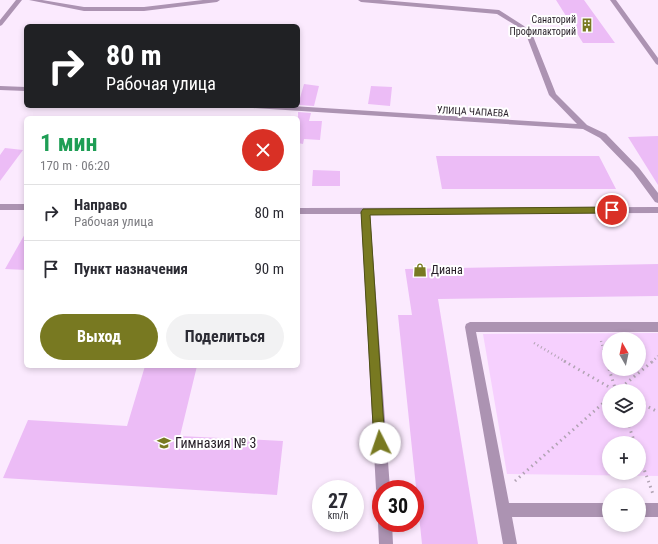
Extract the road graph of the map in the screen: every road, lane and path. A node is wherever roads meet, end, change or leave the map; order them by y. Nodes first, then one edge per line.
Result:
1 (19, 0) edge
2 (32, 0) edge
3 (217, 0) edge
4 (361, 0) edge
5 (613, 0) edge
6 (0, 24) edge
7 (658, 63) edge
8 (0, 88) edge
9 (24, 90) edge
10 (287, 108) edge
11 (584, 127) junction
12 (658, 200) edge
13 (0, 207) edge
14 (24, 207) edge
15 (658, 210) edge
16 (300, 211) edge
17 (366, 212) junction
18 (507, 327) junction
19 (658, 327) edge
20 (596, 328) junction
21 (602, 346) edge
22 (658, 356) edge
23 (604, 384) edge
24 (624, 384) edge
25 (602, 404) edge
26 (646, 406) edge
27 (658, 412) edge
28 (646, 475) edge
29 (381, 480) edge
30 (501, 493) junction
31 (657, 506) edge
32 (646, 508) edge
33 (504, 510) junction
34 (602, 510) edge
35 (385, 532) edge
36 (386, 544) edge
37 (510, 544) edge

1 - 6 street
2 - 3 street
4 - 11 street
5 - 7 street
8 - 9 street
10 - 11 street, УЛИЦА ЧАПАЕВА
11 - 12 street, УЛИЦА ЧАПАЕВА
13 - 14 street
15 - 17 street
16 - 17 street
17 - 29 street
18 - 20 street
18 - 23 path
18 - 30 street
19 - 20 street
20 - 21 path
22 - 24 path
25 - 30 path
26 - 27 path
28 - 31 path
30 - 33 street
31 - 32 street
33 - 34 street
33 - 37 street
35 - 36 street

